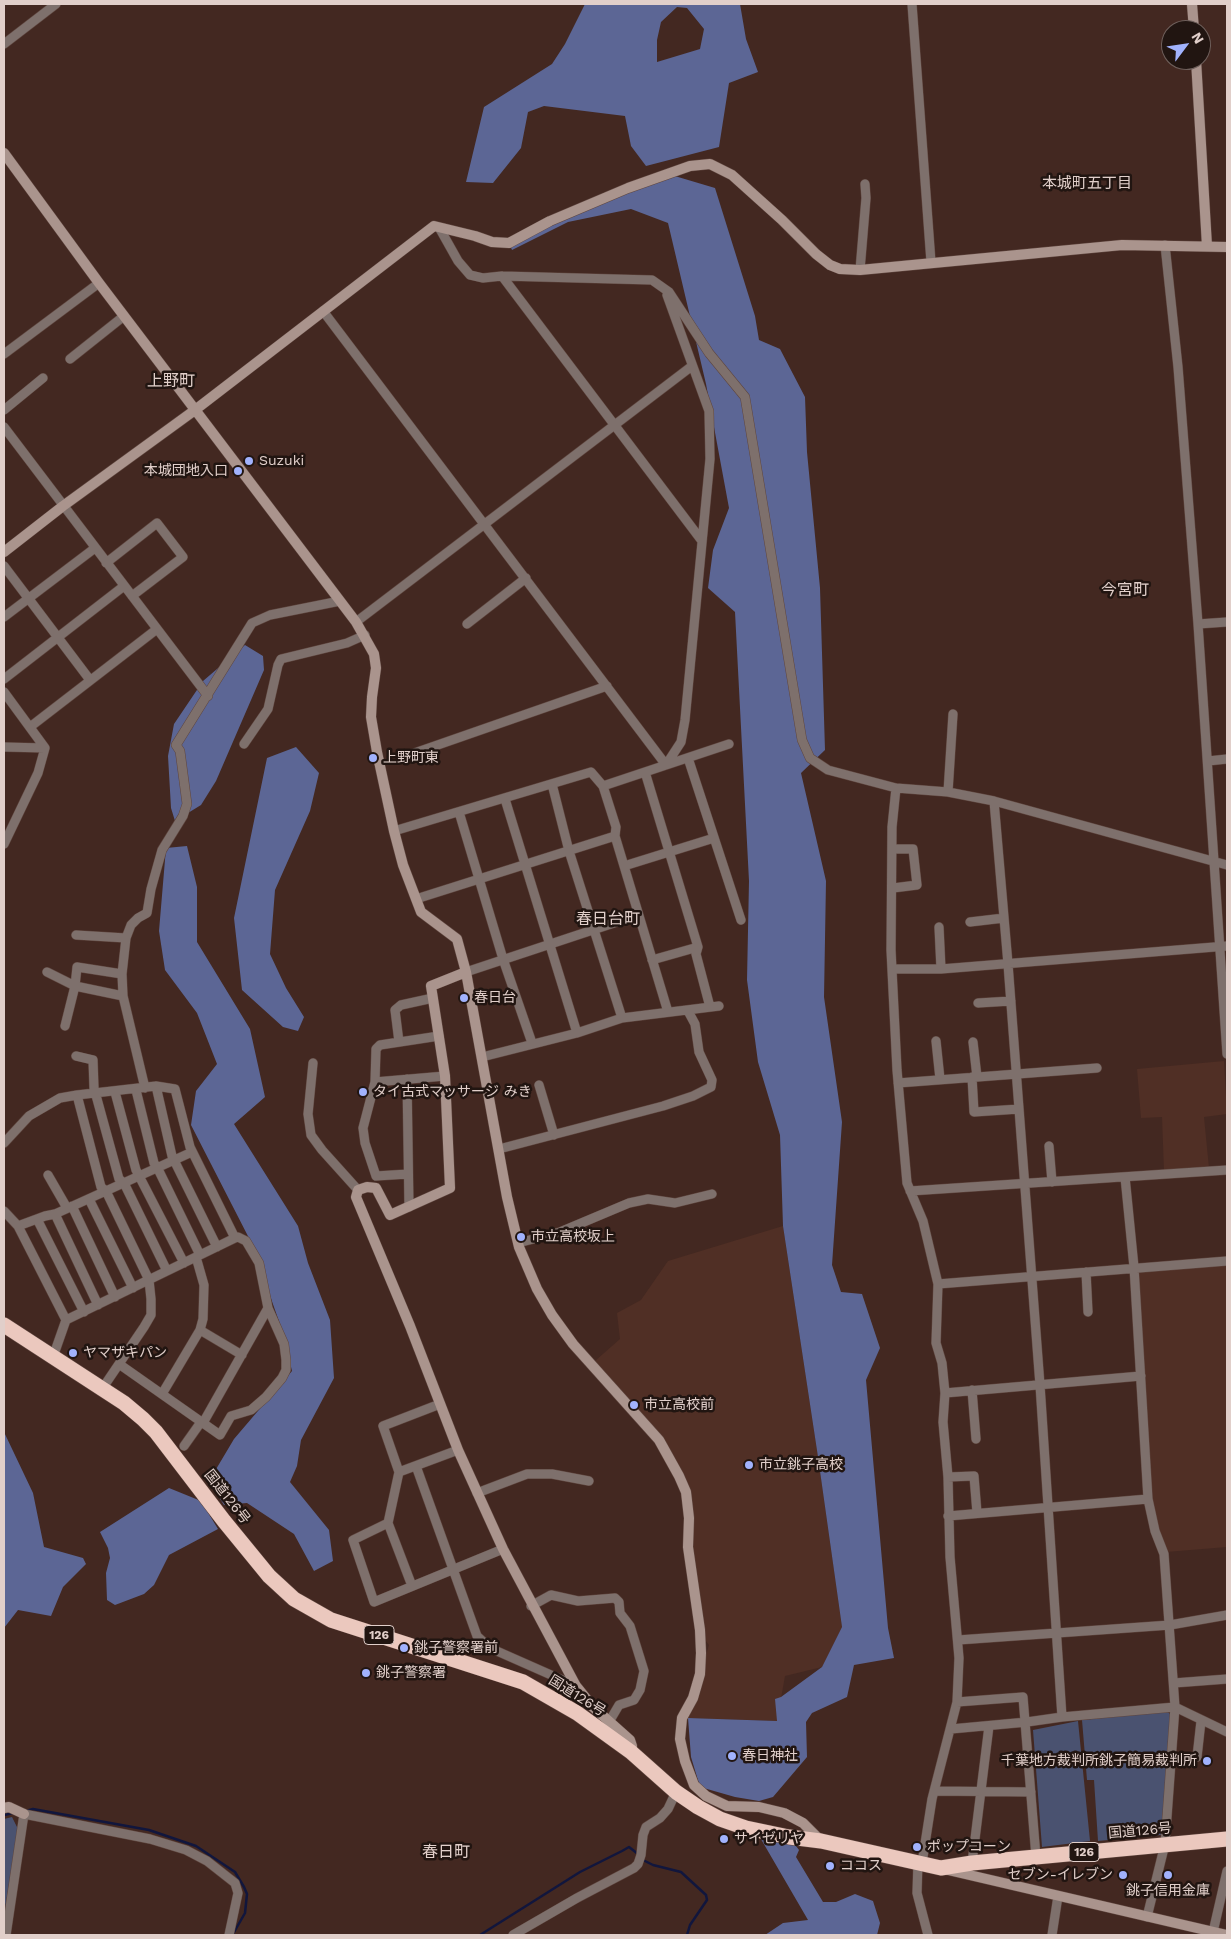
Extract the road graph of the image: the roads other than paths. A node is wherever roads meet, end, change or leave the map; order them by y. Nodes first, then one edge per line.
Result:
1 (56, 4) edge
2 (912, 4) edge
3 (1192, 4) edge
4 (1193, 20) edge
5 (4, 44) edge
6 (1197, 70) edge
7 (4, 153) edge
8 (865, 184) dead end
9 (440, 229) junction
10 (1165, 245) junction
11 (1207, 246) junction
12 (1227, 247) edge
13 (931, 262) junction
14 (860, 270) junction
15 (502, 276) junction
16 (100, 283) junction
17 (664, 289) junction
18 (323, 311) junction
19 (124, 316) junction
20 (4, 354) edge
21 (70, 359) dead end
22 (692, 366) junction
23 (43, 378) dead end
24 (4, 410) edge
25 (195, 410) junction
26 (614, 425) junction
27 (4, 427) edge
28 (63, 506) junction
29 (484, 524) junction
30 (702, 541) junction
31 (95, 548) junction
32 (4, 552) edge
33 (106, 563) junction
34 (4, 566) edge
35 (526, 578) junction
36 (124, 586) junction
37 (132, 596) junction
38 (28, 599) junction
39 (340, 601) junction
40 (4, 617) edge
41 (356, 622) junction
42 (1227, 622) edge
43 (467, 624) dead end
44 (1198, 624) junction
45 (156, 629) junction
46 (365, 635) junction
47 (58, 638) junction
48 (4, 680) edge
49 (90, 680) junction
50 (607, 686) junction
51 (4, 692) edge
52 (208, 696) junction
53 (953, 714) dead end
54 (30, 727) junction
55 (244, 744) dead end
56 (729, 744) dead end
57 (4, 747) edge
58 (45, 748) junction
59 (406, 756) dead end
60 (688, 758) junction
61 (1227, 760) edge
62 (1208, 761) junction
63 (666, 765) junction
64 (645, 772) junction
65 (552, 784) junction
66 (603, 786) junction
67 (896, 788) junction
68 (948, 792) junction
69 (505, 799) junction
70 (994, 802) junction
71 (458, 812) junction
72 (394, 830) junction
73 (615, 836) junction
74 (714, 838) junction
75 (4, 844) edge
76 (892, 849) junction
77 (569, 850) junction
78 (669, 852) junction
79 (1214, 861) junction
80 (526, 864) junction
81 (1227, 865) edge
82 (624, 866) junction
83 (479, 879) junction
84 (893, 888) junction
85 (416, 900) junction
86 (638, 915) junction
87 (1004, 918) junction
88 (741, 920) dead end
89 (970, 922) dead end
90 (939, 927) dead end
91 (594, 930) junction
92 (76, 935) dead end
93 (126, 938) junction
94 (550, 944) junction
95 (1223, 946) edge
96 (698, 947) junction
97 (504, 959) junction
98 (652, 960) junction
99 (1008, 964) junction
100 (892, 969) junction
101 (942, 969) junction
102 (47, 972) dead end
103 (466, 972) junction
104 (122, 974) junction
105 (74, 986) junction
106 (123, 996) junction
107 (433, 998) junction
108 (1011, 1001) junction
109 (978, 1003) dead end
110 (688, 1010) junction
111 (668, 1012) junction
112 (622, 1018) junction
113 (65, 1026) dead end
114 (577, 1032) junction
115 (439, 1036) junction
116 (936, 1041) dead end
117 (399, 1042) junction
118 (973, 1042) dead end
119 (532, 1043) junction
120 (1227, 1054) edge
121 (76, 1056) dead end
122 (482, 1057) junction
123 (314, 1063) dead end
124 (1097, 1068) dead end
125 (1016, 1074) junction
126 (446, 1076) junction
127 (974, 1077) junction
128 (407, 1079) junction
129 (940, 1079) junction
130 (375, 1082) junction
131 (898, 1083) junction
132 (539, 1085) dead end
133 (156, 1086) junction
134 (141, 1089) junction
135 (96, 1092) junction
136 (115, 1092) junction
137 (77, 1095) junction
138 (1019, 1109) junction
139 (554, 1135) junction
140 (4, 1143) edge
141 (1049, 1146) dead end
142 (499, 1149) junction
143 (192, 1152) junction
144 (175, 1160) junction
145 (158, 1169) junction
146 (1227, 1170) edge
147 (408, 1174) junction
148 (48, 1175) dead end
149 (140, 1177) junction
150 (1125, 1177) junction
151 (1052, 1182) junction
152 (124, 1183) junction
153 (1024, 1184) junction
154 (358, 1190) junction
155 (106, 1191) junction
156 (910, 1192) junction
157 (712, 1194) dead end
158 (89, 1199) junction
159 (69, 1207) junction
160 (409, 1207) junction
161 (4, 1211) edge
162 (55, 1214) junction
163 (37, 1219) junction
164 (18, 1226) junction
165 (235, 1238) junction
166 (518, 1243) junction
167 (217, 1247) junction
168 (198, 1256) junction
169 (1227, 1261) edge
170 (184, 1263) junction
171 (1134, 1267) junction
172 (168, 1271) junction
173 (1086, 1272) junction
174 (1031, 1276) junction
175 (149, 1280) junction
176 (938, 1284) junction
177 (133, 1288) junction
178 (115, 1297) junction
179 (98, 1305) junction
180 (268, 1308) junction
181 (84, 1312) junction
182 (1088, 1312) dead end
183 (66, 1320) junction
184 (4, 1326) edge
185 (200, 1330) junction
186 (242, 1355) junction
187 (53, 1357) junction
188 (118, 1364) junction
189 (1141, 1376) junction
190 (1040, 1385) junction
191 (102, 1389) junction
192 (972, 1390) junction
193 (945, 1393) junction
194 (162, 1394) junction
195 (440, 1404) junction
196 (202, 1422) junction
197 (976, 1439) dead end
198 (184, 1446) dead end
199 (458, 1450) junction
200 (416, 1466) junction
201 (399, 1472) junction
202 (948, 1477) junction
203 (589, 1481) dead end
204 (477, 1493) junction
205 (1148, 1499) junction
206 (1047, 1508) junction
207 (977, 1513) junction
208 (948, 1516) junction
209 (388, 1523) junction
210 (503, 1550) junction
211 (453, 1569) junction
212 (412, 1586) junction
213 (531, 1606) junction
214 (1227, 1615) edge
215 (1170, 1625) junction
216 (1055, 1634) junction
217 (958, 1640) junction
218 (1227, 1679) edge
219 (1174, 1683) junction
220 (576, 1686) junction
221 (957, 1702) junction
222 (1175, 1707) junction
223 (1062, 1717) junction
224 (1201, 1721) junction
225 (609, 1722) junction
226 (1027, 1722) junction
227 (989, 1726) junction
228 (951, 1729) junction
229 (1227, 1732) edge
230 (631, 1752) junction
231 (1197, 1757) dead end
232 (934, 1791) junction
233 (981, 1791) junction
234 (676, 1792) junction
235 (1031, 1792) junction
236 (4, 1808) edge
237 (24, 1814) junction
238 (1227, 1839) edge
239 (822, 1841) junction
240 (1165, 1844) junction
241 (1036, 1857) junction
242 (920, 1863) junction
243 (972, 1863) junction
244 (941, 1868) junction
245 (1227, 1871) edge
246 (1058, 1896) junction
247 (1147, 1917) junction
248 (1213, 1932) junction
249 (1227, 1934) edge
250 (6, 1935) edge
251 (229, 1935) edge
252 (514, 1935) edge
253 (928, 1935) edge
254 (1052, 1935) edge

1 - 5 street
2 - 13 street
3 - 4 street
6 - 11 street
7 - 16 street
8 - 14 street
9 - 14 street
9 - 15 street
9 - 18 street
10 - 11 street
10 - 13 street
10 - 44 street
11 - 12 street
13 - 14 street
15 - 17 street
15 - 26 street
16 - 19 street
16 - 20 street
17 - 22 street
17 - 67 street
18 - 25 street
18 - 29 street
19 - 21 street
19 - 25 street
22 - 26 street
22 - 30 street
23 - 24 street
25 - 28 street
25 - 39 street
26 - 29 street
26 - 30 street
27 - 28 street
28 - 31 street
28 - 32 street
29 - 35 street
29 - 41 street
30 - 63 street
31 - 33 street
31 - 38 street
33 - 36 street
33 - 37 street
34 - 38 street
35 - 43 street
35 - 50 street
36 - 37 street
36 - 47 street
37 - 45 street
38 - 40 street
38 - 47 street
39 - 41 street
39 - 52 street
41 - 46 street
42 - 44 street
44 - 62 street
45 - 49 street
45 - 52 street
46 - 55 street
46 - 72 street
47 - 48 street
47 - 49 street
49 - 54 street
50 - 59 street
50 - 63 street
51 - 54 street
52 - 93 street
53 - 68 street
54 - 58 street
56 - 60 street
57 - 58 street
58 - 75 street
60 - 63 street
60 - 74 street
61 - 62 street
62 - 79 street
63 - 64 street
64 - 66 street
64 - 78 street
65 - 66 street
65 - 69 street
65 - 77 street
66 - 73 street
67 - 68 street
67 - 76 street
68 - 70 street
69 - 71 street
69 - 80 street
70 - 79 street
70 - 87 street
71 - 72 street
71 - 83 street
72 - 85 street
73 - 77 street
73 - 82 street
74 - 78 street
74 - 88 street
76 - 84 street
76 - 84 street
77 - 80 street
77 - 91 street
78 - 82 street
78 - 96 street
79 - 81 street
79 - 95 street
80 - 83 street
80 - 94 street
82 - 86 street
83 - 85 street
83 - 97 street
84 - 100 street
85 - 103 street
86 - 91 street
86 - 98 street
87 - 89 street
87 - 99 street
90 - 101 street
91 - 94 street
91 - 112 street
92 - 93 street
93 - 104 street
94 - 97 street
94 - 114 street
95 - 99 street
95 - 120 street
96 - 98 street
96 - 110 street
97 - 103 street
97 - 119 street
98 - 111 street
99 - 101 street
99 - 108 street
100 - 101 street
100 - 131 street
102 - 105 street
103 - 107 street
103 - 122 street
104 - 105 street
104 - 106 street
105 - 106 street
105 - 113 street
106 - 134 street
107 - 115 street
107 - 117 street
108 - 109 street
108 - 125 street
110 - 111 street
110 - 139 street
111 - 112 street
112 - 114 street
114 - 119 street
115 - 117 street
115 - 126 street
116 - 129 street
117 - 130 street
118 - 127 street
119 - 122 street
121 - 135 street
122 - 142 street
123 - 154 street
124 - 125 street
125 - 127 street
125 - 138 street
126 - 128 street
126 - 160 street
127 - 129 street
127 - 138 street
128 - 130 street
128 - 147 street
129 - 131 street
130 - 147 street
131 - 156 street
132 - 139 street
133 - 134 street
133 - 143 street
133 - 144 street
134 - 136 street
134 - 145 street
135 - 136 street
135 - 137 street
135 - 152 street
136 - 149 street
137 - 140 street
137 - 155 street
138 - 153 street
139 - 142 street
141 - 151 street
142 - 166 street
143 - 144 street
143 - 165 street
144 - 145 street
144 - 167 street
145 - 149 street
145 - 168 street
146 - 150 street
147 - 160 street
148 - 159 street
149 - 152 street
149 - 170 street
150 - 151 street
150 - 171 street
151 - 153 street
152 - 155 street
152 - 172 street
153 - 156 street
153 - 174 street
154 - 160 street
154 - 195 street
155 - 158 street
155 - 175 street
156 - 176 street
157 - 166 street
158 - 159 street
158 - 177 street
159 - 162 street
159 - 178 street
161 - 164 street
162 - 163 street
162 - 179 street
163 - 164 street
163 - 181 street
164 - 183 street
165 - 167 street
165 - 180 street
166 - 239 street
167 - 168 street
168 - 170 street
168 - 185 street
169 - 171 street
170 - 172 street
171 - 173 street
171 - 189 street
172 - 175 street
173 - 174 street
173 - 182 street
174 - 176 street
174 - 190 street
175 - 177 street
175 - 188 street
176 - 193 street
177 - 178 street
178 - 179 street
179 - 181 street
180 - 186 street
180 - 196 street
181 - 183 street
183 - 187 street
184 - 187 highway, 国道126号 / 126
185 - 186 street
185 - 194 street
186 - 196 street
187 - 191 highway, 国道126号 / 126
188 - 191 street
188 - 194 street
189 - 190 street
189 - 205 street
190 - 192 street
190 - 206 street
191 - 230 highway, 国道126号 / 126
192 - 193 street
192 - 197 street
193 - 202 street
194 - 196 street
195 - 199 street
195 - 201 street
196 - 198 street
199 - 200 street
199 - 204 street
200 - 201 street
200 - 211 street
201 - 209 street
202 - 207 street
202 - 208 street
203 - 204 street
204 - 210 street
205 - 206 street
205 - 215 street
206 - 207 street
206 - 216 street
207 - 208 street
208 - 217 street
209 - 212 street
209 - 212 street
210 - 211 street
210 - 213 street
211 - 212 street
211 - 220 street
213 - 220 street
213 - 225 street
214 - 215 street
215 - 216 street
215 - 219 street
216 - 217 street
216 - 223 street
217 - 221 street
218 - 219 street
219 - 222 street
220 - 225 street
221 - 226 street
221 - 228 street
222 - 223 street
222 - 224 street
222 - 240 street
223 - 226 street
224 - 229 street
224 - 231 street
225 - 230 street
226 - 227 street
226 - 235 street
227 - 228 street
227 - 233 street
228 - 232 street
230 - 234 highway, 国道126号 / 126
232 - 233 street
232 - 242 street
233 - 235 street
233 - 243 street
234 - 239 highway, 国道126号 / 126
234 - 252 street
235 - 241 street
236 - 237 street
237 - 250 street
237 - 251 street
238 - 240 highway, 国道126号 / 126
239 - 242 highway, 国道126号 / 126
240 - 241 highway, 国道126号 / 126
240 - 247 street
241 - 243 highway, 国道126号 / 126
242 - 244 highway, 国道126号 / 126
242 - 253 street
243 - 244 highway, 国道126号 / 126
244 - 246 street
245 - 248 street
246 - 247 street
246 - 254 street
247 - 248 street
248 - 249 street

